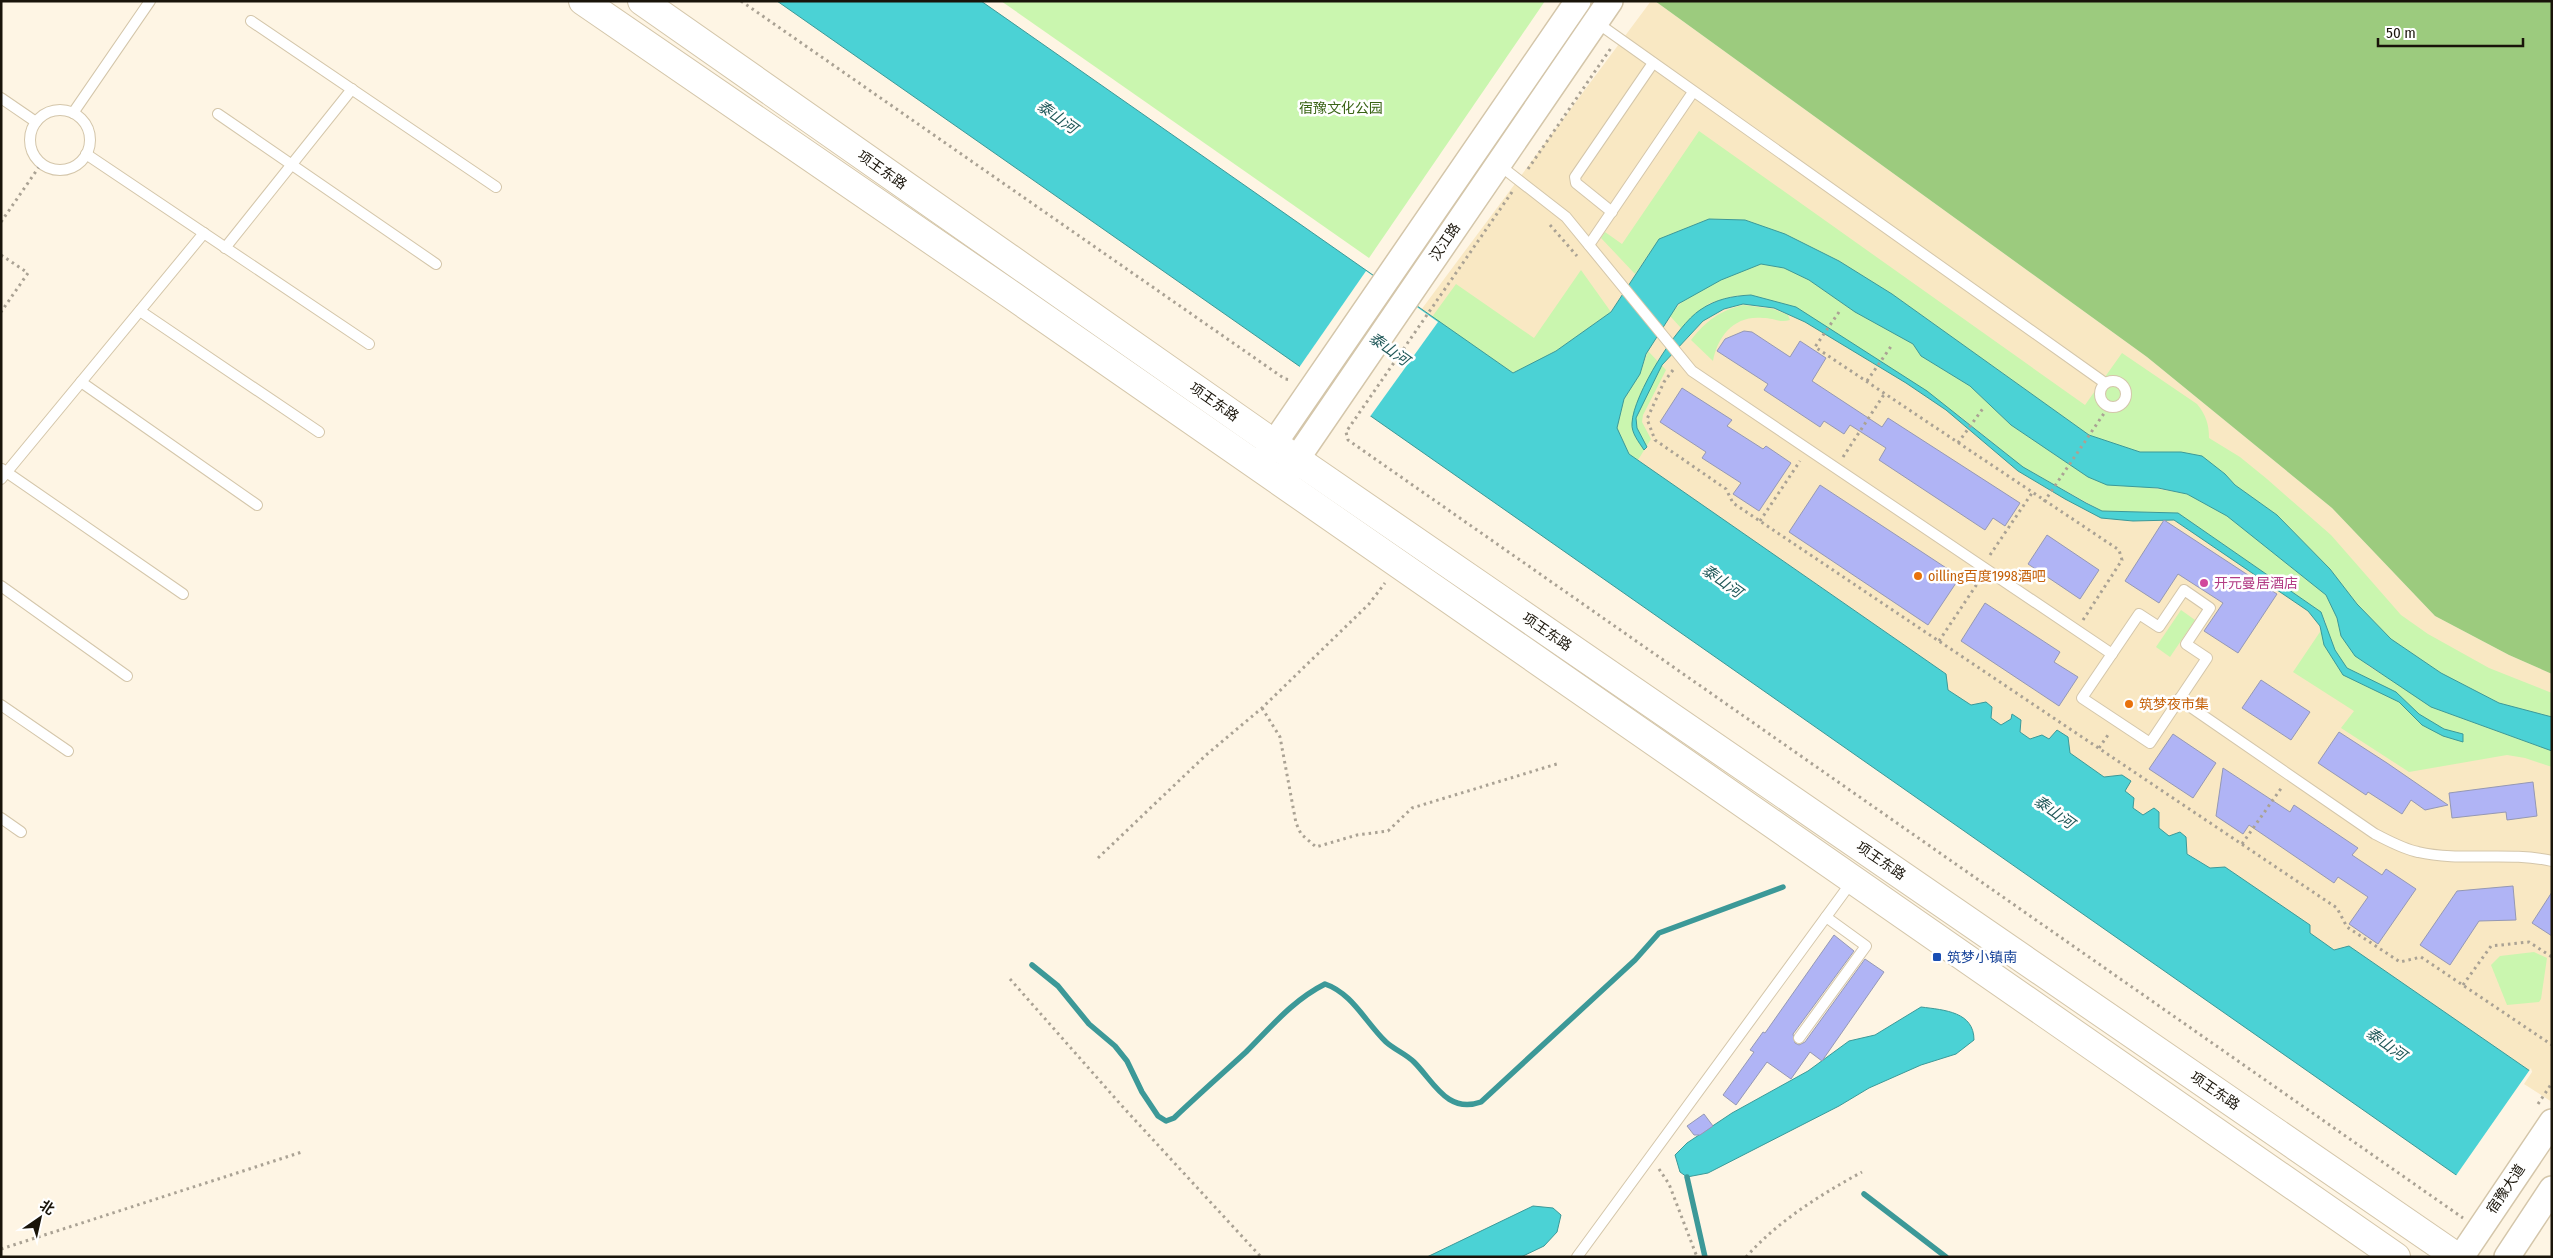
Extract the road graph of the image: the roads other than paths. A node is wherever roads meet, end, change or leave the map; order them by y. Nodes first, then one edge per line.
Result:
1 (150, 1) edge
2 (583, 1) edge
3 (642, 1) edge
4 (1578, 1) edge
5 (1610, 1) edge
6 (251, 21) dead end
7 (1596, 22) junction
8 (1653, 63) junction
9 (352, 89) junction
10 (1693, 92) junction
11 (1, 98) edge
12 (73, 113) junction
13 (218, 114) dead end
14 (36, 122) junction
15 (86, 154) junction
16 (1498, 164) junction
17 (291, 165) junction
18 (496, 187) dead end
19 (1612, 212) junction
20 (204, 234) junction
21 (1589, 245) junction
22 (225, 248) junction
23 (436, 264) dead end
24 (140, 310) junction
25 (369, 344) dead end
26 (81, 382) junction
27 (2105, 384) junction
28 (319, 432) dead end
29 (1274, 444) junction
30 (1296, 460) junction
31 (1258, 467) junction
32 (3, 473) edge
33 (1280, 482) junction
34 (257, 505) dead end
35 (1, 586) edge
36 (183, 594) dead end
37 (2112, 654) junction
38 (127, 676) dead end
39 (2179, 700) junction
40 (1, 704) edge
41 (68, 751) dead end
42 (1, 818) edge
43 (21, 832) dead end
44 (2552, 861) edge
45 (1853, 880) junction
46 (1826, 917) junction
47 (1799, 1038) dead end
48 (2552, 1122) edge
49 (2552, 1189) edge
50 (1577, 1257) edge
51 (2396, 1257) edge
52 (2457, 1257) edge
53 (2461, 1257) edge
54 (2507, 1257) edge

1 - 12 lane
2 - 31 main road, 项王东路
3 - 29 main road, 项王东路
4 - 29 street, 汉江路
5 - 7 street, 汉江路
6 - 9 lane
7 - 8 lane
7 - 16 street, 汉江路
8 - 10 lane
8 - 19 lane
9 - 17 lane
9 - 18 lane
10 - 19 lane
10 - 27 lane
11 - 14 lane
12 - 14 lane
12 - 15 lane
13 - 17 lane
14 - 15 lane
15 - 20 lane
16 - 21 lane
16 - 30 street, 汉江路
17 - 22 lane
17 - 23 lane
19 - 21 lane
20 - 22 lane
20 - 24 lane
21 - 37 lane
22 - 25 lane
24 - 26 lane
24 - 28 lane
26 - 32 lane
26 - 34 lane
27 - 27 lane
29 - 30 main road, 项王东路
29 - 31 street, 汉江路
30 - 33 street, 汉江路
30 - 52 main road, 项王东路
31 - 33 main road, 项王东路
32 - 36 lane
33 - 45 main road, 项王东路
35 - 38 lane
37 - 39 lane
37 - 39 lane
39 - 44 lane
40 - 41 lane
42 - 43 lane
45 - 46 lane
45 - 51 main road, 项王东路
46 - 47 lane
46 - 50 lane
48 - 53 street, 宿豫大道
49 - 54 street

